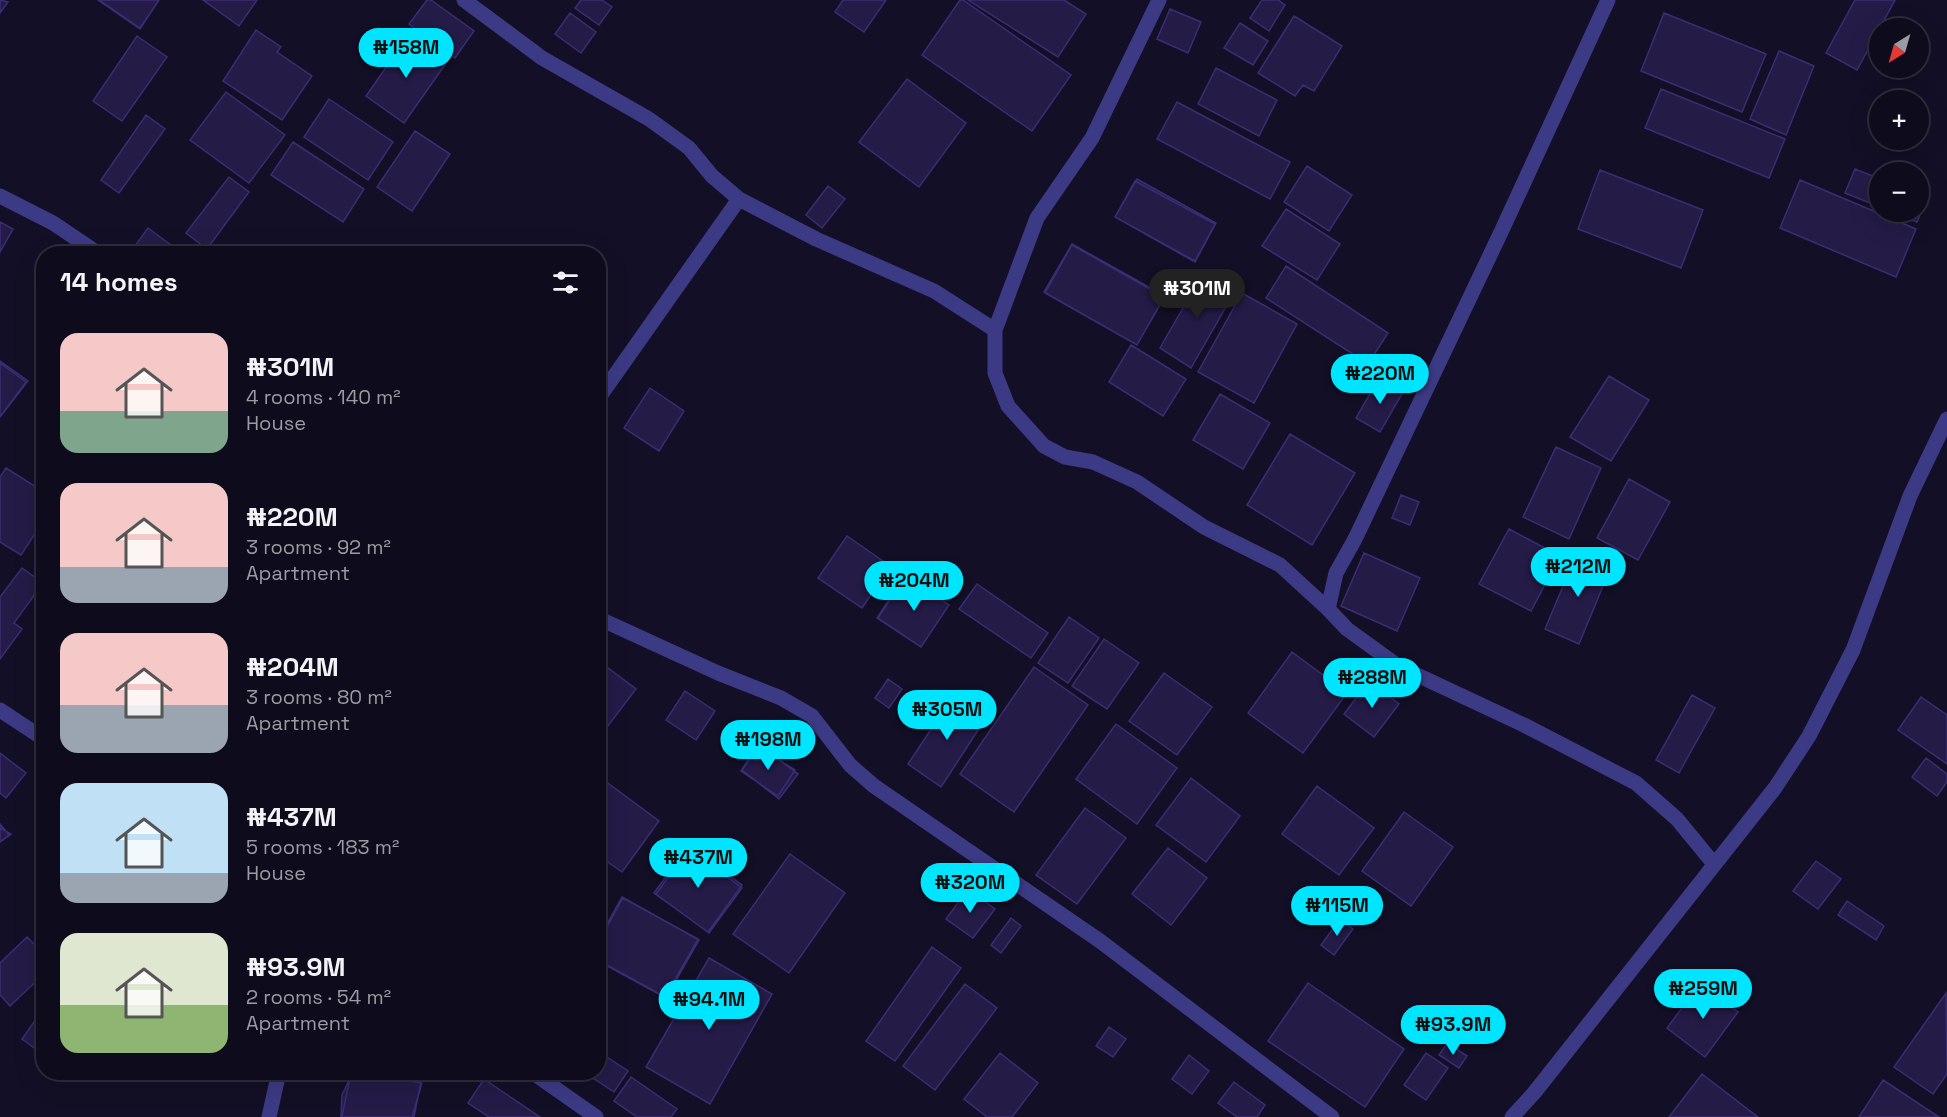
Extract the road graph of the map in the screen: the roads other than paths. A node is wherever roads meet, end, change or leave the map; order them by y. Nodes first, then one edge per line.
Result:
1 (464, 0) edge
2 (1159, 0) edge
3 (1608, 0) edge
4 (0, 196) edge
5 (739, 199) junction
6 (87, 246) edge
7 (996, 330) junction
8 (606, 388) edge
9 (1947, 419) edge
10 (1328, 609) junction
11 (606, 622) edge
12 (0, 710) edge
13 (36, 734) edge
14 (1714, 864) junction
15 (277, 1080) edge
16 (543, 1080) edge
17 (269, 1117) edge
18 (596, 1117) edge
19 (1332, 1117) edge
20 (1512, 1117) edge

1 - 5 street
2 - 7 street
3 - 10 street
4 - 6 street
5 - 7 street
5 - 8 street
7 - 10 street
9 - 14 street
10 - 14 street
11 - 19 street
12 - 13 street
14 - 20 street
15 - 17 street
16 - 18 street

